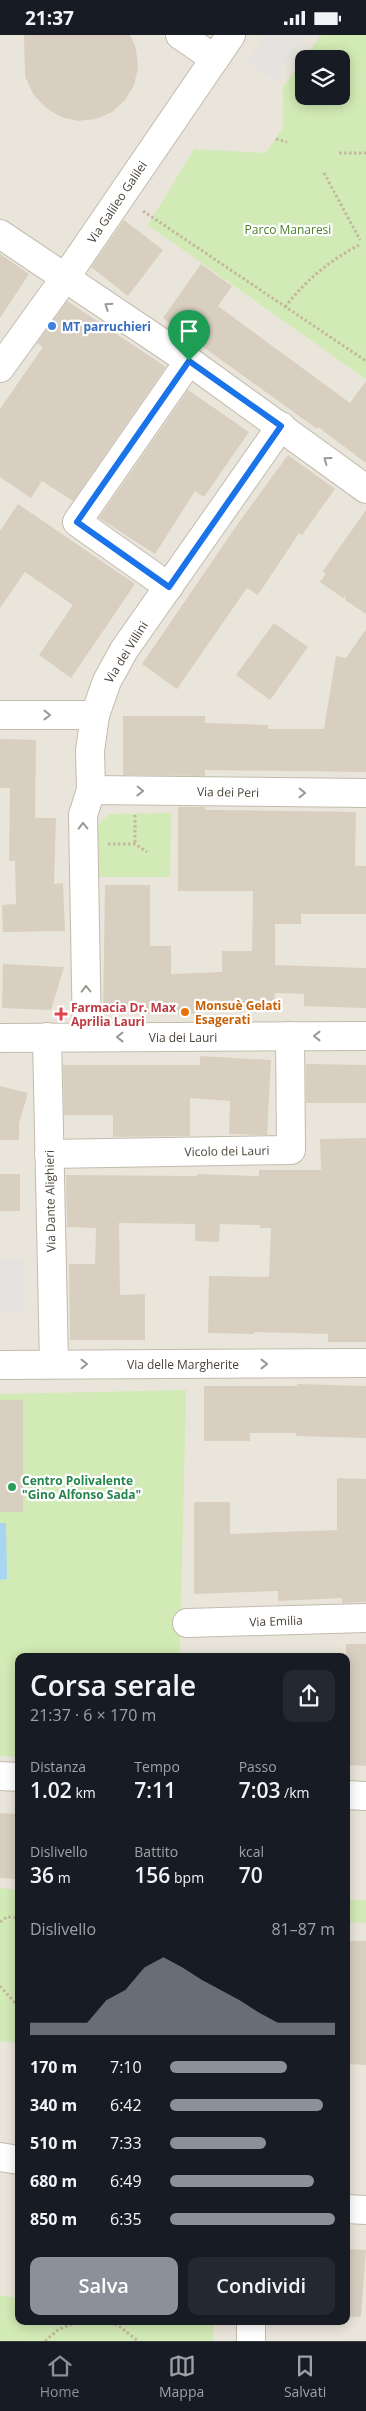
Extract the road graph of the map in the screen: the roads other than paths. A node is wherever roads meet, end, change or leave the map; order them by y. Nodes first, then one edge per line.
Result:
1 (180, 35) edge
2 (231, 35) edge
3 (215, 59) junction
4 (0, 235) edge
5 (65, 278) junction
6 (189, 361) junction
7 (0, 368) edge
8 (281, 426) junction
9 (366, 489) edge
10 (169, 587) junction
11 (0, 715) edge
12 (95, 715) junction
13 (91, 790) junction
14 (366, 793) edge
15 (290, 1036) junction
16 (366, 1036) edge
17 (47, 1037) junction
18 (87, 1037) junction
19 (0, 1038) edge
20 (49, 1154) junction
21 (366, 1363) edge
22 (0, 1365) edge
23 (54, 1365) junction
24 (366, 1618) edge
25 (186, 1623) dead end
26 (0, 1776) edge
27 (15, 1777) edge
28 (350, 1795) edge
29 (366, 1796) edge
30 (0, 2157) edge
31 (15, 2159) edge
32 (350, 2209) edge
33 (366, 2210) edge
34 (252, 2325) edge
35 (251, 2341) edge

1 - 3 street
2 - 3 street, Via Galileo Galilei
3 - 5 street, Via Galileo Galilei
4 - 5 street
6 -> 5 street
5 - 7 street, Via Galileo Galilei
6 - 8 street
6 - 10 street
9 -> 8 street
8 - 10 street, Via dei Villini
10 - 12 street, Via dei Villini
11 -> 12 street
12 - 13 street, Via dei Villini
13 -> 14 street, Via dei Peri
18 -> 13 street, Via dei Villini
16 -> 15 street, Via dei Lauri
15 -> 18 street, Via dei Lauri
15 - 20 street, Vicolo dei Lauri
17 - 18 street, Via dei Lauri
17 - 19 street, Via dei Lauri
17 - 20 street, Via Dante Alighieri
20 - 23 street, Via Dante Alighieri
23 -> 21 street, Via delle Margherite
22 - 23 street, Via delle Margherite
24 - 25 street, Via Emilia
26 - 27 street
28 - 29 street
30 - 31 street
32 - 33 street
34 - 35 street

